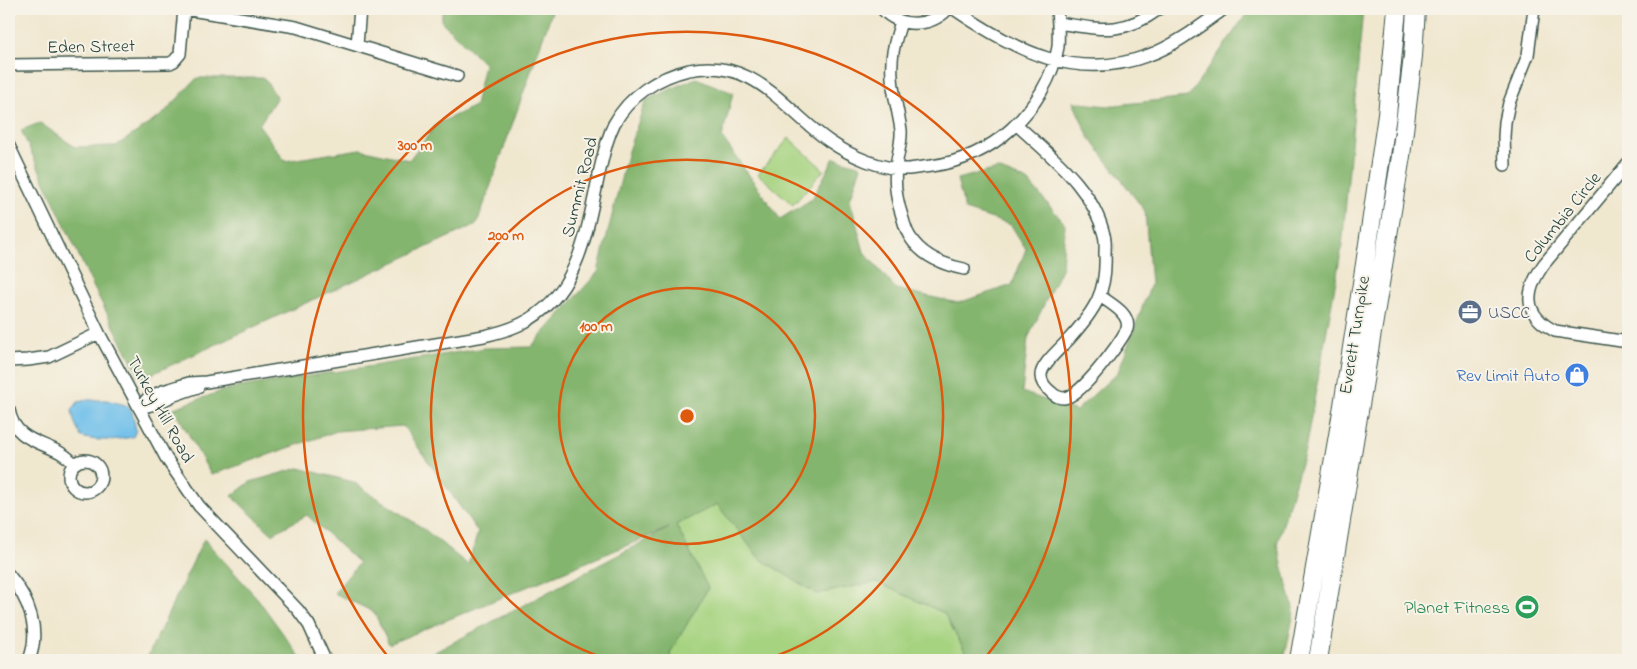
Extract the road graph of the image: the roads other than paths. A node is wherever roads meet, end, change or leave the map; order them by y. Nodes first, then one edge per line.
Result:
1 (184, 9) edge
2 (360, 9) edge
3 (882, 9) edge
4 (948, 9) edge
5 (954, 9) edge
6 (1057, 9) edge
7 (1158, 9) edge
8 (1224, 9) edge
9 (1396, 9) edge
10 (1416, 9) edge
11 (1534, 9) edge
12 (901, 22) junction
13 (1058, 23) junction
14 (357, 45) junction
15 (1055, 61) junction
16 (9, 65) edge
17 (457, 76) dead end
18 (1016, 124) junction
19 (9, 146) edge
20 (1628, 163) edge
21 (1505, 164) dead end
22 (896, 168) junction
23 (964, 269) dead end
24 (1100, 296) junction
25 (99, 333) junction
26 (1628, 342) edge
27 (9, 360) edge
28 (9, 367) edge
29 (139, 408) junction
30 (9, 410) edge
31 (74, 464) dead end
32 (9, 576) edge
33 (29, 660) edge
34 (325, 660) edge
35 (1299, 660) edge
36 (1318, 660) edge

1 - 14 street
1 - 16 street, Eden Street
2 - 14 street
3 - 12 street
4 - 12 street
5 - 15 street
6 - 13 street, Summit Road
7 - 13 street
8 - 15 street
9 - 35 highway, Everett Turnpike
10 - 36 highway, Everett Turnpike
11 - 21 street
12 - 22 street
13 - 15 street, Summit Road
14 - 17 street
15 - 18 street, Summit Road
18 - 22 street, Summit Road
18 - 24 street
19 - 25 street, Turkey Hill Road
20 - 26 street, Columbia Circle
22 - 23 street
22 - 29 street, Summit Road
24 - 24 street
25 - 27 street
25 - 29 street, Turkey Hill Road
27 - 28 street
29 - 34 street, Turkey Hill Road
30 - 31 street
32 - 33 street

